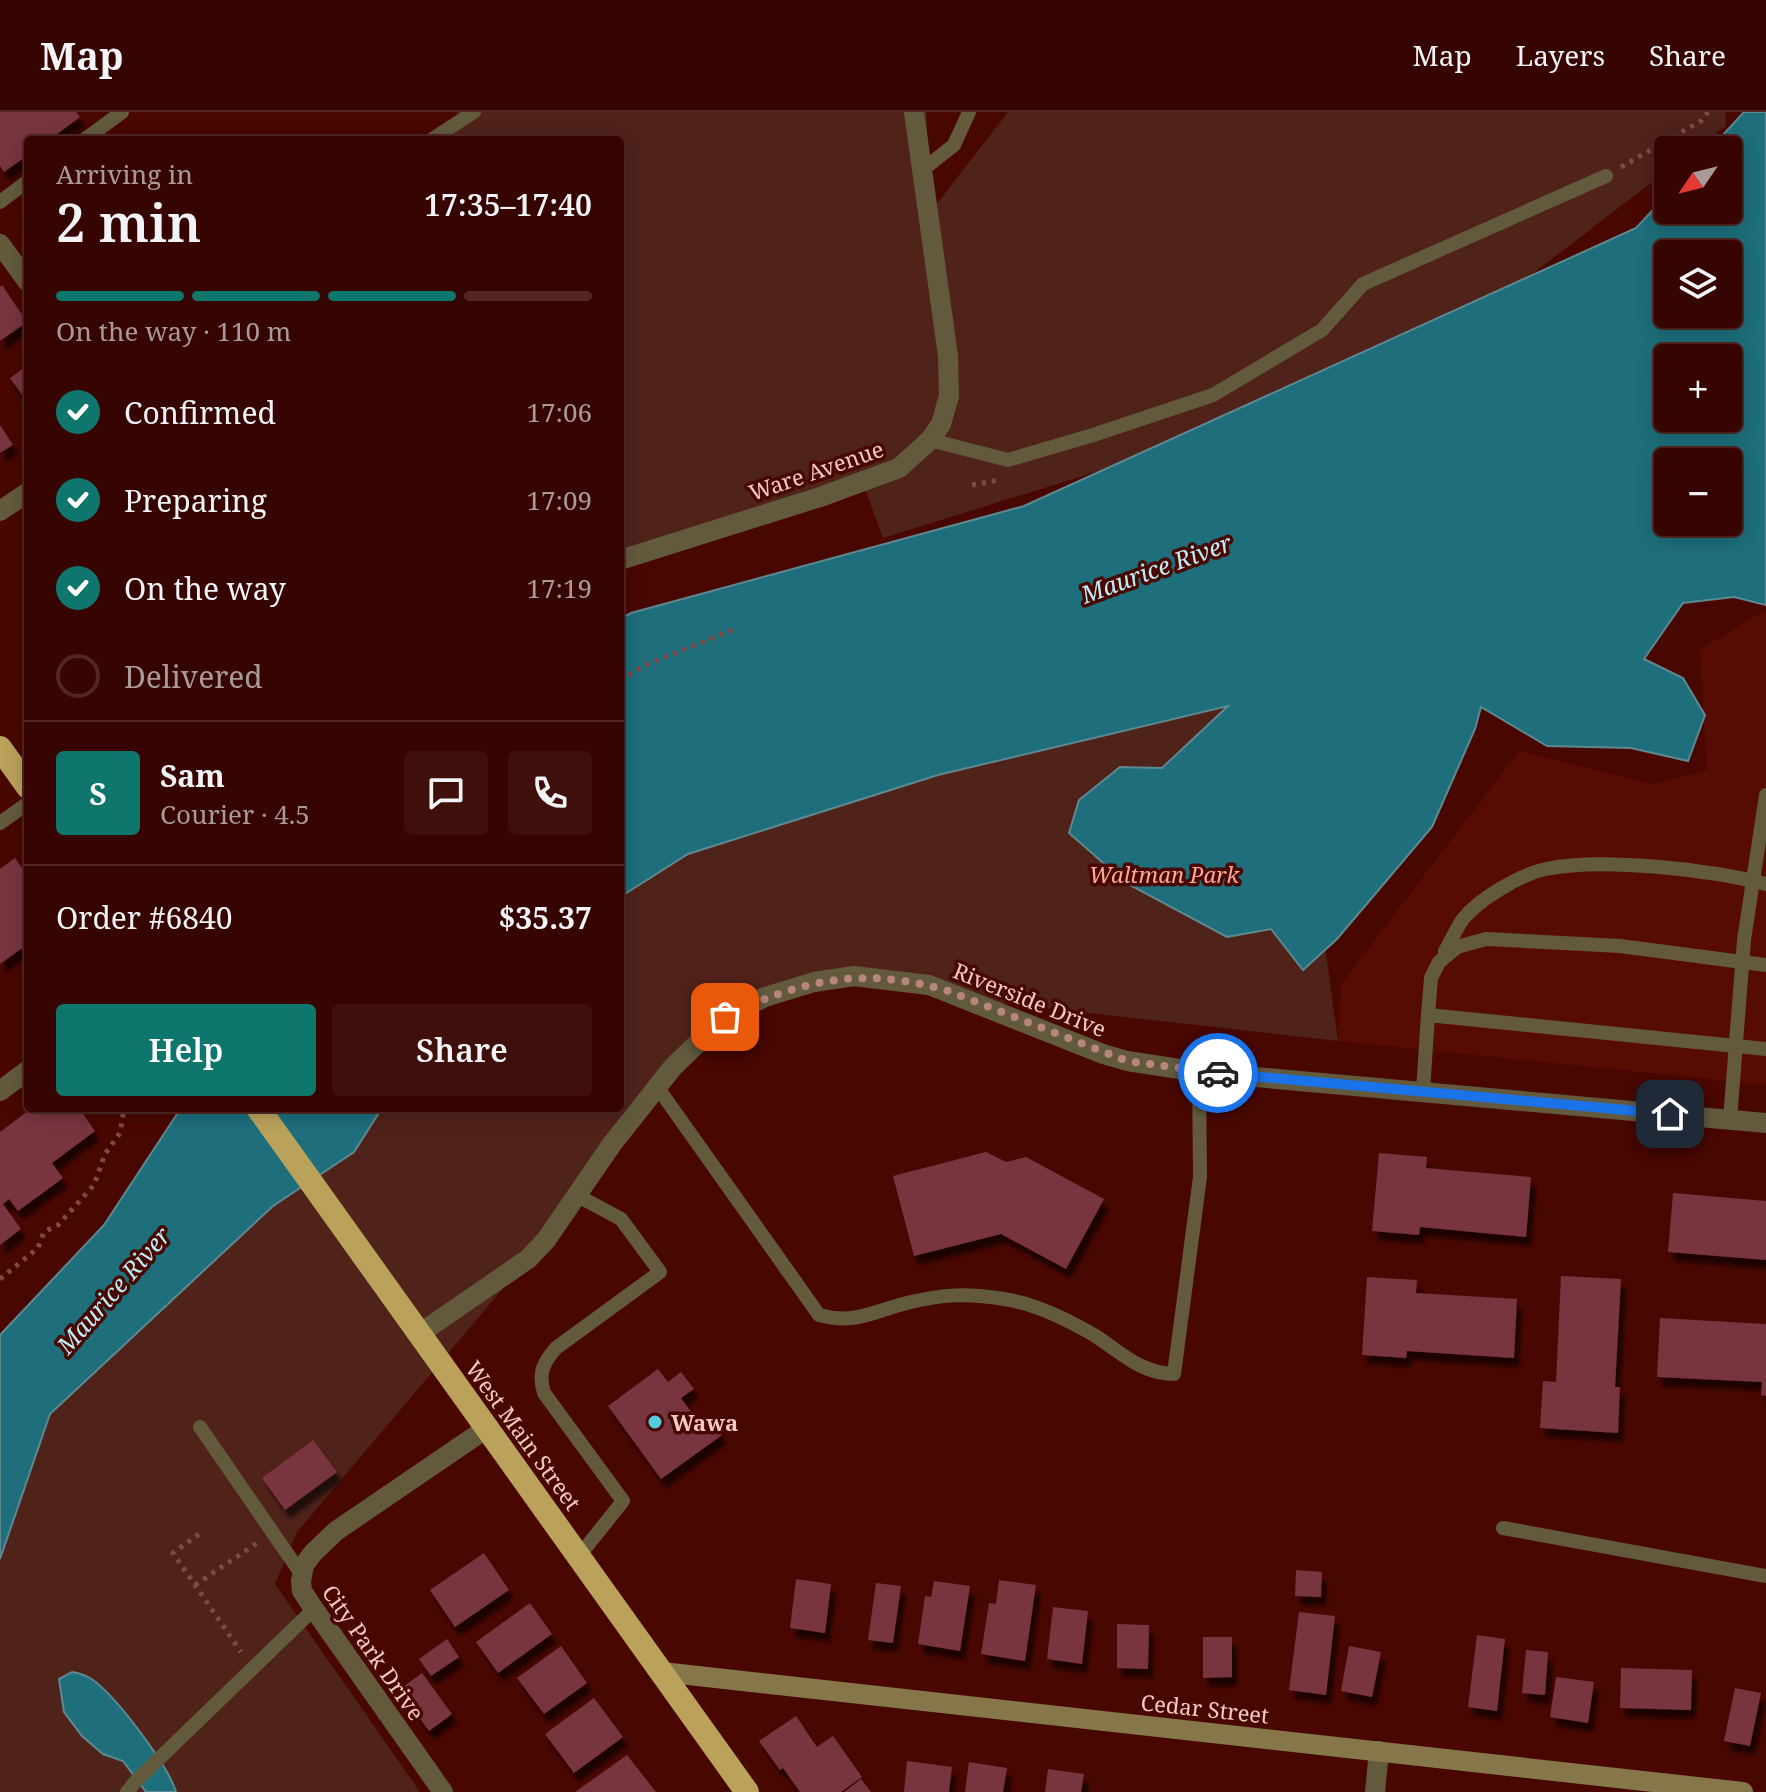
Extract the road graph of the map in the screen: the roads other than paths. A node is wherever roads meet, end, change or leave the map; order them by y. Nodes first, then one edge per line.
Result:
1 (122, 112) edge
2 (474, 112) edge
3 (914, 112) edge
4 (969, 112) edge
5 (89, 136) edge
6 (437, 136) edge
7 (921, 171) junction
8 (1606, 176) road end
9 (24, 184) edge
10 (0, 202) edge
11 (3, 255) edge
12 (24, 278) edge
13 (930, 440) junction
14 (24, 495) edge
15 (0, 511) edge
16 (624, 559) edge
17 (0, 748) edge
18 (24, 781) edge
19 (1766, 795) edge
20 (24, 806) edge
21 (0, 823) edge
22 (1760, 883) edge
23 (1743, 961) junction
24 (1439, 962) junction
25 (1766, 965) edge
26 (1428, 1015) junction
27 (1737, 1046) junction
28 (1766, 1049) edge
29 (1199, 1072) junction
30 (24, 1073) edge
31 (658, 1088) junction
32 (0, 1091) edge
33 (1423, 1091) junction
34 (261, 1112) edge
35 (1730, 1120) junction
36 (1766, 1123) edge
37 (578, 1196) junction
38 (419, 1334) junction
39 (200, 1427) dead end
40 (487, 1428) junction
41 (1503, 1528) dead end
42 (579, 1556) junction
43 (302, 1575) junction
44 (1766, 1576) edge
45 (314, 1609) junction
46 (662, 1672) junction
47 (1379, 1751) junction
48 (127, 1792) edge
49 (443, 1792) edge
50 (747, 1792) edge
51 (1375, 1792) edge
52 (1743, 1792) edge

1 - 5 lane
2 - 6 lane
3 - 7 street, Ware Avenue
4 - 7 lane
7 - 13 street, Ware Avenue
8 - 13 lane
9 - 10 lane
11 - 12 street
13 - 16 street, Ware Avenue
14 - 15 street
17 - 18 highway
19 - 22 lane
20 - 21 lane
22 - 23 lane
22 - 24 lane
23 - 24 lane
23 - 25 lane
23 - 27 lane
24 - 26 lane
26 - 27 lane
26 - 33 lane
27 - 28 lane
27 - 35 lane
29 - 31 street, Riverside Drive
29 - 31 lane
29 - 33 street, Riverside Drive
30 - 32 street
31 - 37 street, Riverside Drive
33 - 35 street, Riverside Drive
34 - 38 highway, West Main Street
35 - 36 street, Riverside Drive
37 - 38 street, Riverside Drive
37 - 42 lane
38 - 40 highway, West Main Street
39 - 43 lane
40 - 42 highway, West Main Street
40 - 43 street, City Park Drive
41 - 44 lane
42 - 46 highway, West Main Street
43 - 45 street, City Park Drive
45 - 48 lane
45 - 49 street, City Park Drive
46 - 47 main road, Cedar Street
46 - 50 highway, West Main Street
47 - 51 street
47 - 52 main road, Cedar Street

